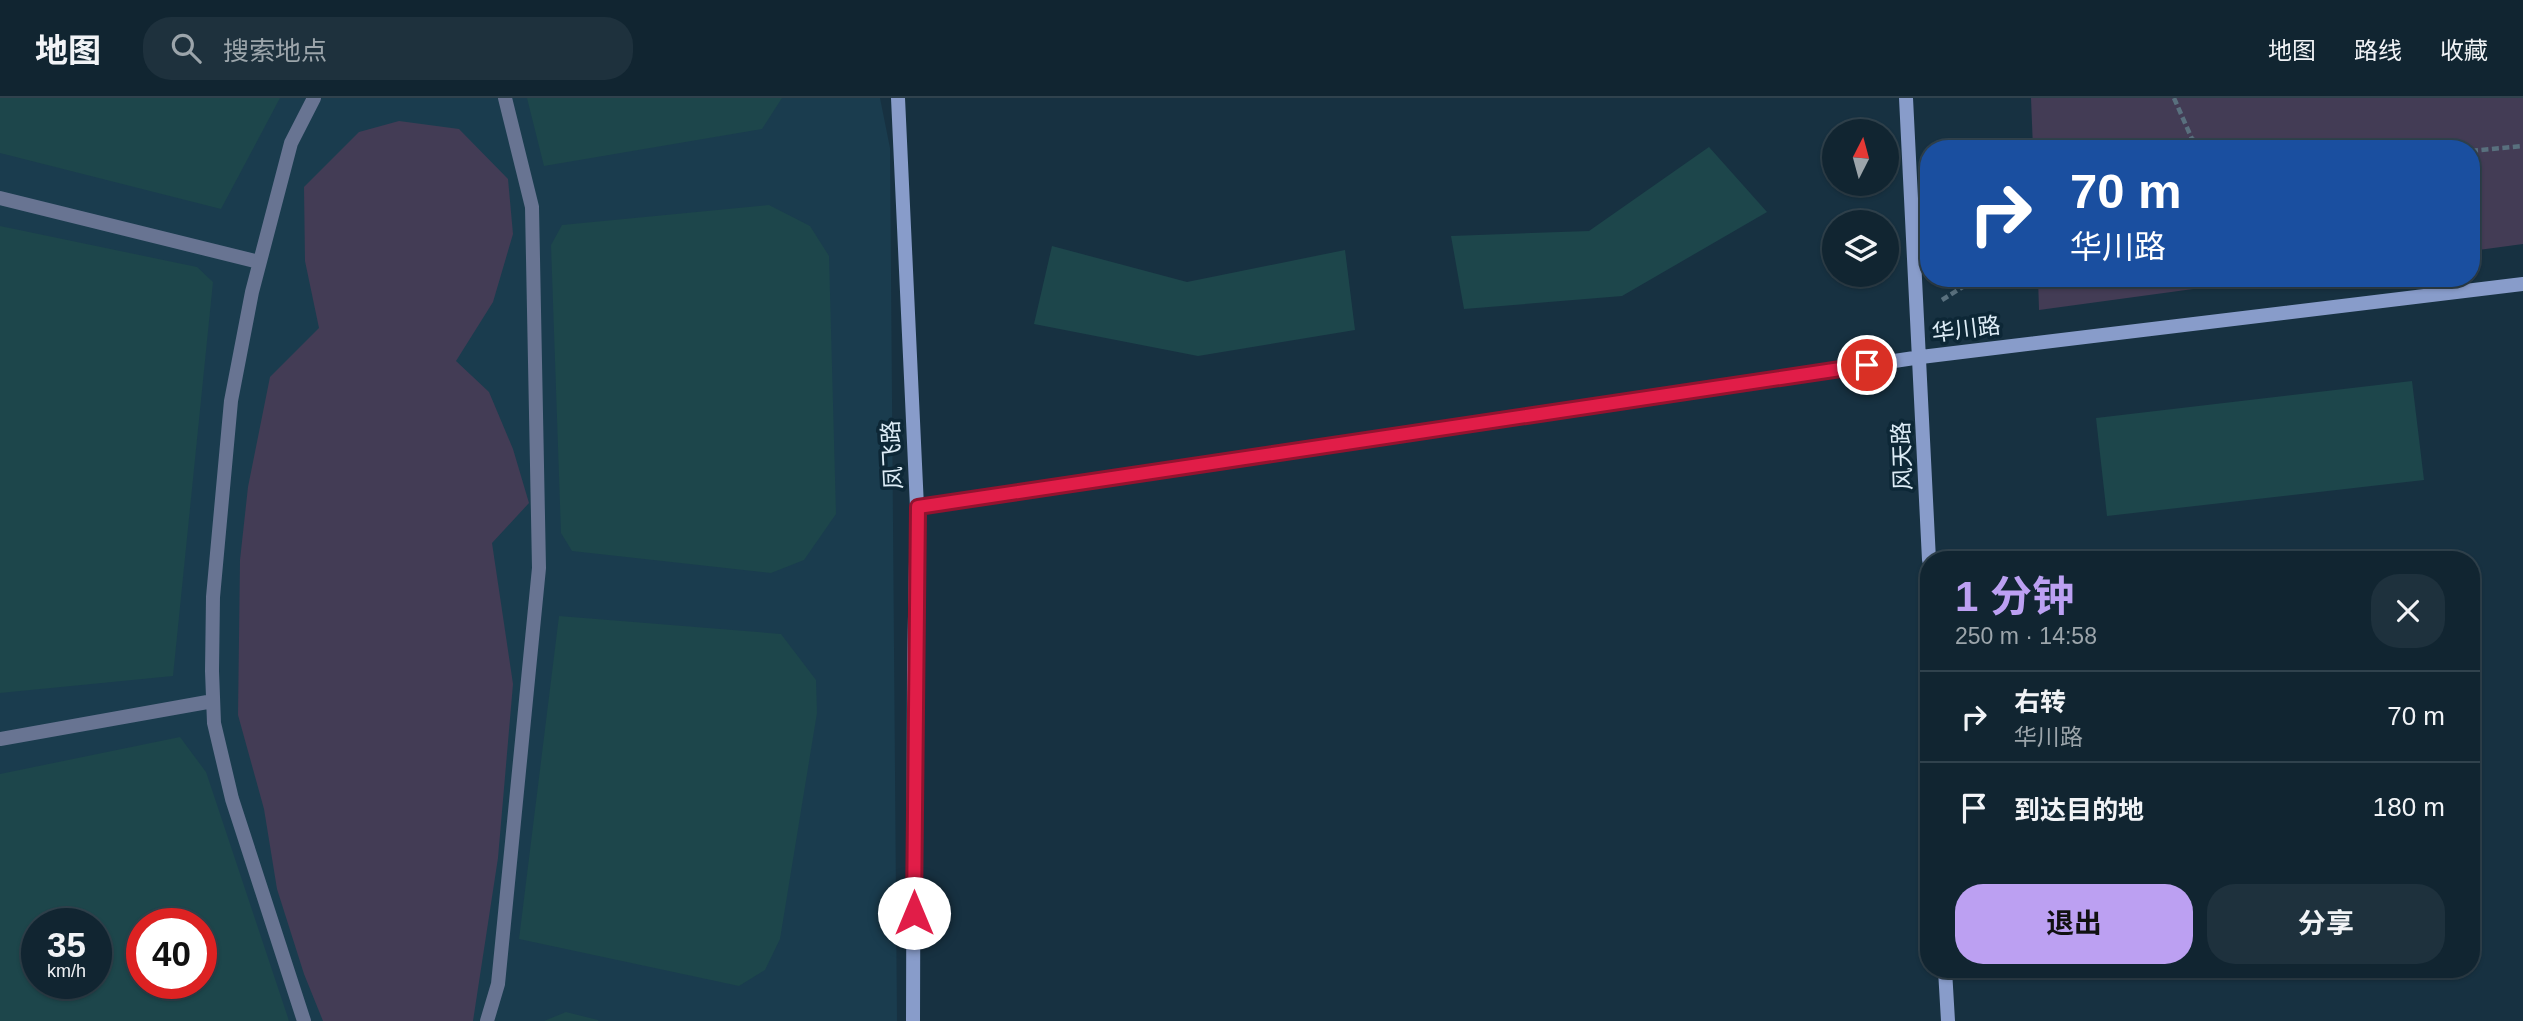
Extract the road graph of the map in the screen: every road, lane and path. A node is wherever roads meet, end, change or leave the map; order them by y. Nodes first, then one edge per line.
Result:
1 (314, 98) edge
2 (505, 98) edge
3 (898, 98) edge
4 (1906, 98) edge
5 (2174, 98) edge
6 (2192, 139) edge
7 (2523, 146) edge
8 (2480, 150) edge
9 (0, 198) edge
10 (260, 262) junction
11 (2523, 284) edge
12 (1963, 287) edge
13 (1919, 315) junction
14 (1921, 357) junction
15 (918, 507) junction
16 (1929, 551) edge
17 (213, 701) junction
18 (0, 739) edge
19 (1945, 978) edge
20 (304, 1021) edge
21 (487, 1021) edge
22 (914, 1021) edge
23 (1948, 1021) edge

1 - 10 lane
2 - 21 lane
3 - 15 street, 凤飞路
4 - 13 street, 风天路
5 - 6 path
7 - 8 path
9 - 10 lane
10 - 17 lane
11 - 14 street, 华川路
12 - 13 path
13 - 14 street, 风天路
14 - 15 street, 华川路
14 - 16 street, 风天路
15 - 22 street, 凤飞路
17 - 18 lane
17 - 20 lane
19 - 23 street

